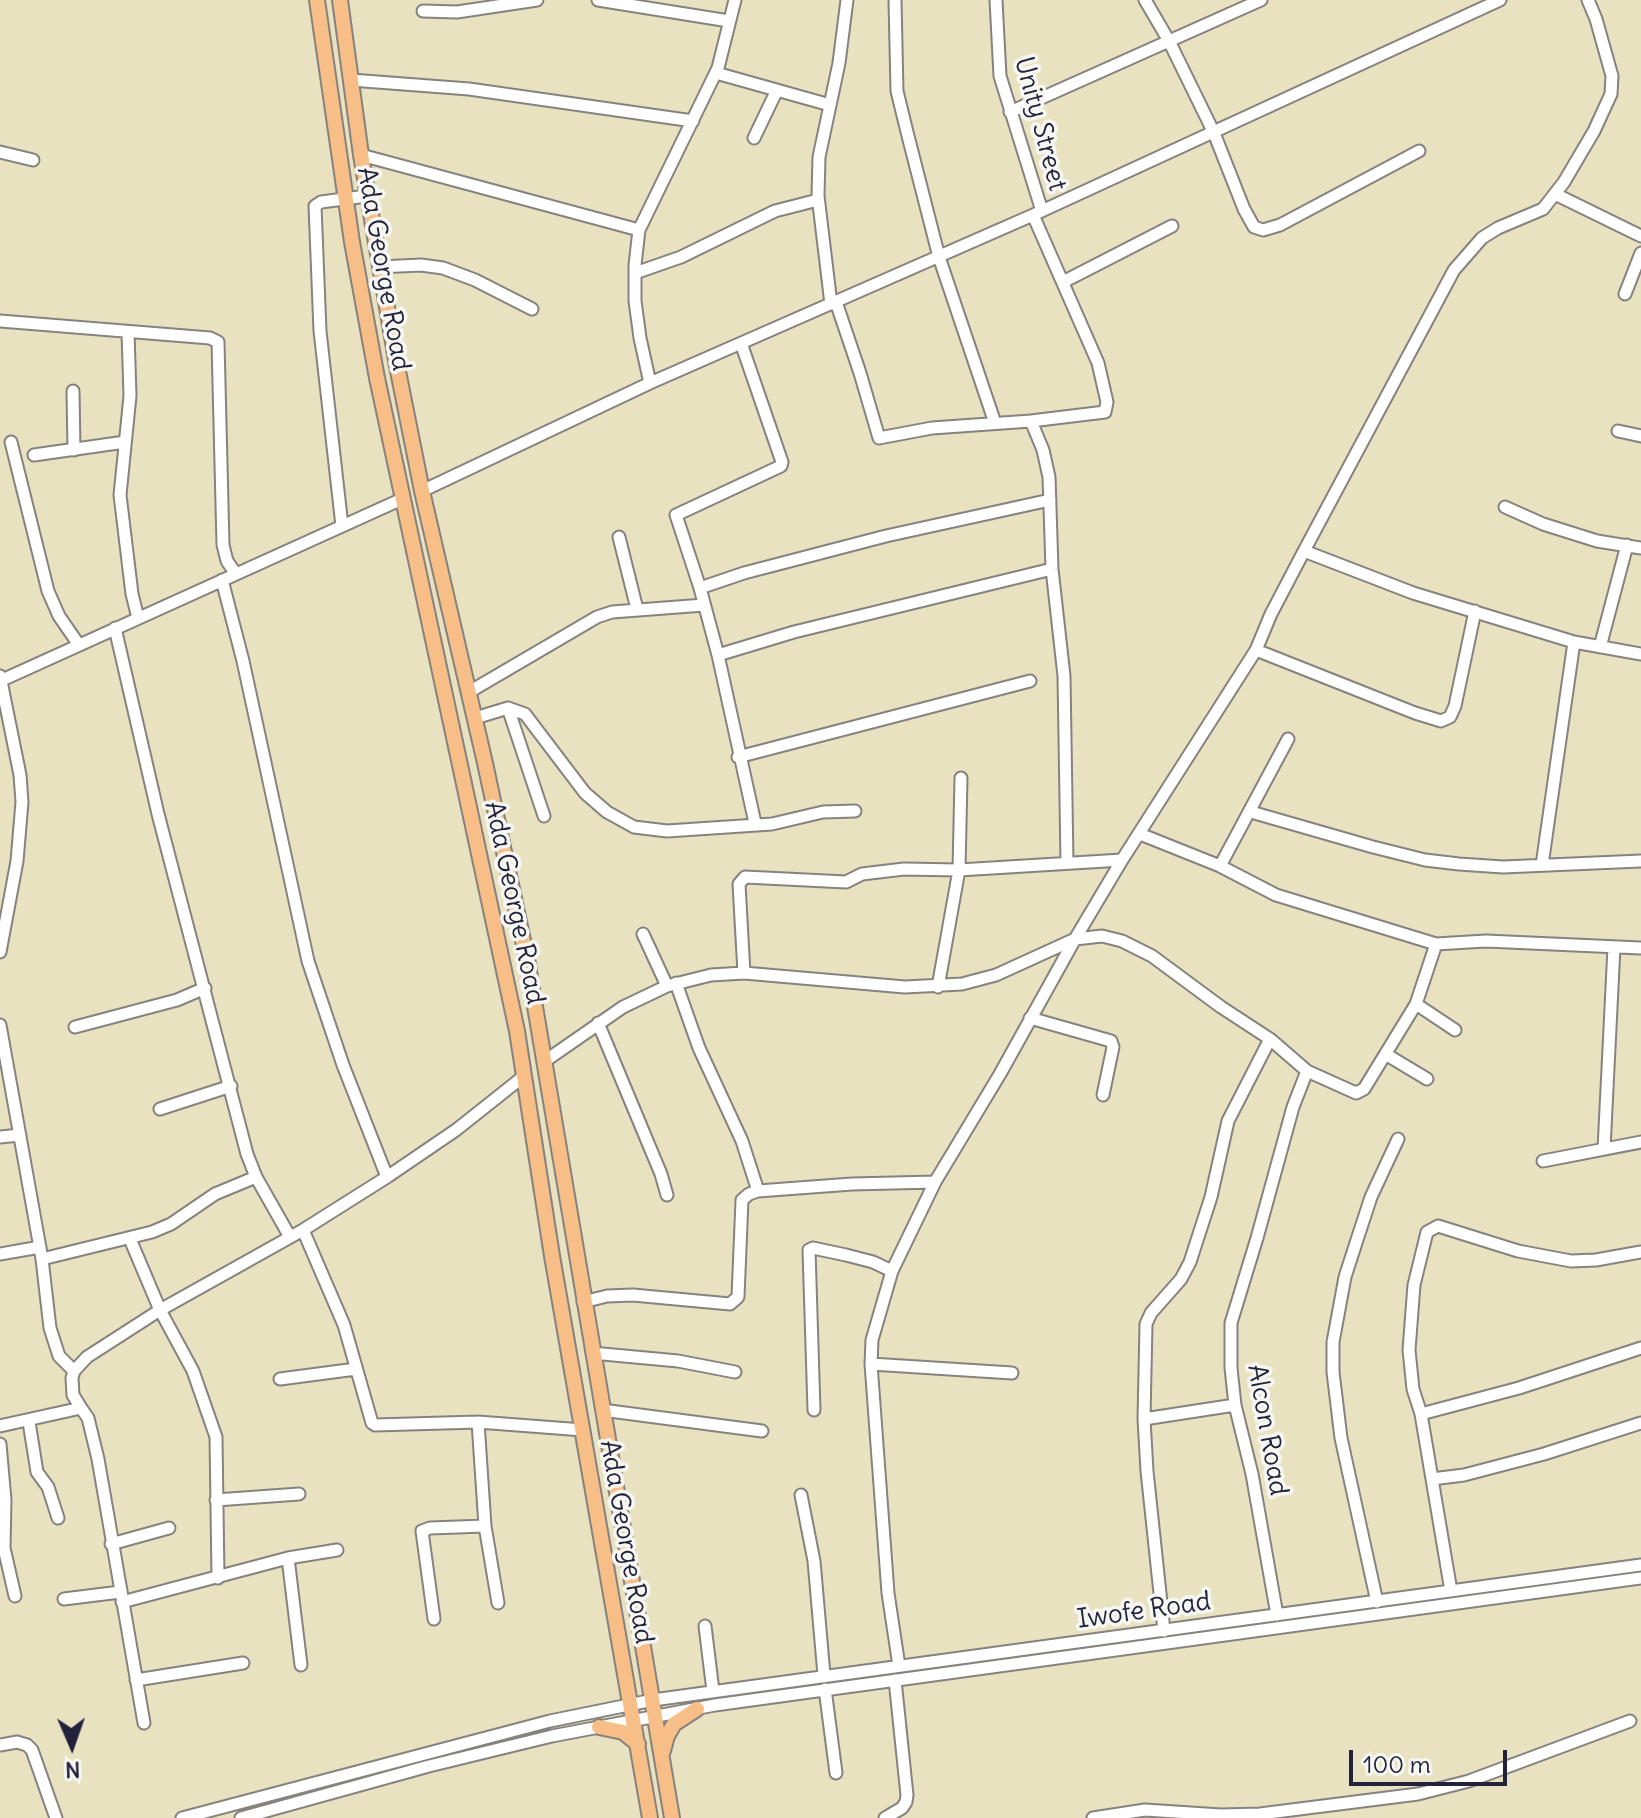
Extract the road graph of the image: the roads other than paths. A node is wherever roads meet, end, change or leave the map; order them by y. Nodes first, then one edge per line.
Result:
1 (317, 0) edge
2 (340, 0) edge
3 (537, 0) edge
4 (598, 0) edge
5 (735, 0) edge
6 (847, 0) edge
7 (895, 0) edge
8 (996, 0) edge
9 (1145, 0) edge
10 (1261, 0) edge
11 (1500, 0) edge
12 (1588, 0) edge
13 (1481, 4) edge
14 (423, 11) dead end
15 (729, 21) junction
16 (1169, 41) junction
17 (716, 73) junction
18 (351, 80) junction
19 (777, 90) junction
20 (830, 105) junction
21 (1010, 112) junction
22 (693, 121) junction
23 (1214, 133) junction
24 (754, 138) dead end
25 (1419, 151) dead end
26 (0, 152) edge
27 (361, 155) junction
28 (33, 160) dead end
29 (1555, 194) junction
30 (367, 196) junction
31 (346, 199) junction
32 (818, 200) junction
33 (1038, 213) junction
34 (1172, 226) dead end
35 (639, 230) junction
36 (1641, 236) edge
37 (1641, 253) edge
38 (939, 257) junction
39 (379, 267) junction
40 (635, 273) junction
41 (1063, 282) junction
42 (1625, 294) dead end
43 (834, 303) junction
44 (532, 309) dead end
45 (0, 321) edge
46 (128, 332) junction
47 (741, 343) junction
48 (650, 383) junction
49 (73, 391) dead end
50 (1031, 421) junction
51 (995, 423) junction
52 (1618, 431) dead end
53 (1641, 436) edge
54 (11, 442) dead end
55 (125, 442) junction
56 (74, 450) junction
57 (34, 455) dead end
58 (422, 491) junction
59 (402, 499) junction
60 (1050, 500) junction
61 (1505, 507) dead end
62 (342, 526) junction
63 (619, 537) dead end
64 (1627, 545) junction
65 (1641, 548) edge
66 (1304, 551) junction
67 (1052, 569) junction
68 (236, 574) junction
69 (222, 580) junction
70 (700, 588) junction
71 (704, 605) junction
72 (637, 609) junction
73 (1475, 611) junction
74 (138, 618) junction
75 (115, 628) junction
76 (1574, 642) junction
77 (79, 645) junction
78 (1600, 647) junction
79 (1256, 650) junction
80 (1641, 654) edge
81 (718, 655) junction
82 (0, 679) edge
83 (1030, 681) dead end
84 (469, 692) junction
85 (508, 708) junction
86 (475, 718) junction
87 (1288, 739) dead end
88 (738, 757) junction
89 (961, 778) dead end
90 (855, 811) dead end
91 (1251, 812) junction
92 (544, 816) dead end
93 (755, 823) junction
94 (1140, 834) junction
95 (1122, 860) junction
96 (1641, 861) edge
97 (1067, 863) junction
98 (1542, 865) junction
99 (1220, 866) junction
100 (959, 870) junction
101 (643, 934) dead end
102 (1075, 939) junction
103 (1436, 944) junction
104 (1614, 947) junction
105 (1641, 948) edge
106 (0, 951) edge
107 (744, 973) junction
108 (671, 985) junction
109 (938, 987) junction
110 (205, 988) junction
111 (1416, 1004) junction
112 (1030, 1018) junction
113 (598, 1023) junction
114 (0, 1025) edge
115 (75, 1027) dead end
116 (1455, 1030) dead end
117 (1270, 1039) junction
118 (2, 1048) edge
119 (1387, 1055) junction
120 (545, 1061) junction
121 (1307, 1071) junction
122 (524, 1076) junction
123 (1427, 1079) dead end
124 (231, 1086) junction
125 (1103, 1095) dead end
126 (160, 1109) dead end
127 (20, 1135) junction
128 (0, 1137) edge
129 (1398, 1139) dead end
130 (1641, 1142) edge
131 (1604, 1149) junction
132 (1543, 1161) dead end
133 (256, 1177) junction
134 (387, 1177) junction
135 (935, 1182) junction
136 (758, 1191) junction
137 (667, 1195) dead end
138 (303, 1230) junction
139 (290, 1237) junction
140 (130, 1239) junction
141 (1641, 1252) edge
142 (41, 1253) junction
143 (0, 1254) edge
144 (892, 1271) junction
145 (583, 1302) junction
146 (160, 1310) junction
147 (1641, 1348) edge
148 (592, 1353) junction
149 (871, 1364) junction
150 (356, 1369) junction
151 (74, 1371) junction
152 (735, 1372) dead end
153 (1012, 1373) dead end
154 (280, 1379) dead end
155 (1235, 1405) junction
156 (81, 1408) junction
157 (602, 1410) junction
158 (814, 1410) dead end
159 (1421, 1414) junction
160 (1144, 1419) junction
161 (29, 1422) junction
162 (478, 1422) junction
163 (1641, 1423) edge
164 (0, 1426) edge
165 (583, 1430) junction
166 (762, 1431) dead end
167 (0, 1444) edge
168 (1432, 1479) junction
169 (299, 1494) dead end
170 (801, 1495) dead end
171 (216, 1500) junction
172 (58, 1518) dead end
173 (485, 1526) junction
174 (169, 1528) dead end
175 (111, 1544) junction
176 (337, 1550) dead end
177 (288, 1558) junction
178 (1641, 1565) edge
179 (218, 1578) junction
180 (1641, 1578) edge
181 (1451, 1591) junction
182 (15, 1596) dead end
183 (121, 1597) junction
184 (64, 1599) dead end
185 (1377, 1602) junction
186 (498, 1603) dead end
187 (1277, 1615) junction
188 (434, 1619) dead end
189 (705, 1626) dead end
190 (1164, 1631) junction
191 (243, 1663) dead end
192 (301, 1665) dead end
193 (899, 1666) junction
194 (824, 1675) junction
195 (136, 1680) junction
196 (895, 1680) junction
197 (825, 1689) junction
198 (713, 1691) junction
199 (653, 1700) junction
200 (631, 1704) junction
201 (697, 1709) junction
202 (656, 1716) junction
203 (634, 1720) junction
204 (1630, 1721) dead end
205 (144, 1723) dead end
206 (599, 1727) junction
207 (638, 1744) junction
208 (0, 1745) edge
209 (662, 1755) junction
210 (836, 1773) dead end
211 (56, 1818) edge
212 (182, 1818) edge
213 (241, 1818) edge
214 (650, 1818) edge
215 (672, 1818) edge
216 (885, 1818) edge
217 (1093, 1818) edge

1 - 31 main road, Ada George Road
2 - 18 main road, Ada George Road
3 - 14 street
4 - 15 street
5 - 15 street
6 - 20 street
7 - 38 street
8 - 21 street, Unity Street
9 - 16 street
10 - 16 street
11 - 13 street
12 - 29 street
13 - 23 street
15 - 17 street
16 - 21 street
16 - 23 street
17 - 19 street
17 - 22 street
18 - 22 street
18 - 27 main road, Ada George Road
19 - 20 street
19 - 24 street
20 - 32 street
21 - 33 street, Unity Street
22 - 35 street
23 - 25 street
23 - 33 street
26 - 28 street
27 - 30 main road, Ada George Road
27 - 35 street
29 - 36 street
29 - 66 street
30 - 31 street
30 - 39 main road, Ada George Road
31 - 59 main road, Ada George Road
31 - 62 street
32 - 40 street
32 - 43 street
33 - 38 street
33 - 41 street, Unity Street
34 - 41 street
35 - 40 street
37 - 42 street
38 - 43 street
38 - 51 street
39 - 44 street
39 - 58 main road, Ada George Road
40 - 48 street
41 - 50 street, Unity Street
43 - 47 street
43 - 51 street
45 - 46 street
46 - 55 street
46 - 68 street
47 - 48 street
47 - 70 street
48 - 58 street
49 - 56 street
50 - 51 street
50 - 60 street
52 - 53 street
54 - 77 street
55 - 56 street
55 - 74 street
56 - 57 street
58 - 84 main road, Ada George Road
59 - 62 street
59 - 122 main road, Ada George Road
60 - 67 street
60 - 70 street
61 - 64 street
62 - 68 street
63 - 72 street
64 - 65 street
64 - 78 street
66 - 73 street
66 - 79 street
67 - 81 street
67 - 97 street
68 - 69 street
69 - 74 street
69 - 134 street
70 - 71 street
71 - 72 street
71 - 81 street
72 - 84 street
73 - 76 street
73 - 79 street
74 - 75 street
75 - 77 street
75 - 110 street
76 - 78 street
76 - 98 street
77 - 82 street
78 - 80 street
79 - 94 street
81 - 88 street
82 - 106 street
83 - 88 street
84 - 86 main road, Ada George Road
85 - 86 street
85 - 92 street
85 - 93 street
86 - 120 main road, Ada George Road
87 - 91 street
88 - 93 street
89 - 100 street
90 - 93 street
91 - 98 street
91 - 99 street
94 - 95 street
94 - 99 street
95 - 97 street
95 - 102 street
96 - 98 street
97 - 100 street
99 - 103 street
100 - 107 street
100 - 109 street
101 - 108 street
102 - 109 street
102 - 112 street
102 - 117 street
103 - 104 street
103 - 111 street
104 - 105 street
104 - 131 street
107 - 108 street
107 - 109 street
108 - 113 street
108 - 136 street
110 - 115 street
110 - 124 street
111 - 116 street
111 - 119 street
112 - 125 street
112 - 135 street
113 - 120 street
113 - 137 street
114 - 118 street
117 - 121 street
117 - 160 street
118 - 127 street
119 - 121 street
119 - 123 street
120 - 145 main road, Ada George Road
121 - 155 street, Alcon Road
122 - 134 street
122 - 165 main road, Ada George Road
124 - 126 street
124 - 133 street
127 - 128 street
127 - 142 street
129 - 185 street
130 - 131 street
131 - 132 street
133 - 139 street
133 - 140 street
134 - 138 street
135 - 136 street
135 - 144 street
136 - 145 street
138 - 139 street
138 - 150 street
139 - 146 street
140 - 142 street
140 - 146 street
141 - 159 street
142 - 143 street
142 - 151 street
144 - 149 street
144 - 158 street
145 - 148 main road, Ada George Road
146 - 151 street
146 - 171 street
147 - 159 street
148 - 152 street
148 - 157 main road, Ada George Road
149 - 153 street
149 - 193 street
150 - 154 street
150 - 162 street
151 - 156 street
155 - 160 street
155 - 187 street, Alcon Road
156 - 161 street
156 - 175 street
157 - 166 street
157 - 199 main road, Ada George Road
159 - 168 street
160 - 190 street
161 - 164 street
161 - 172 street
162 - 165 street
162 - 173 street
163 - 168 street
165 - 200 main road, Ada George Road
167 - 182 street
168 - 181 street
169 - 171 street
170 - 194 street
171 - 179 street
173 - 186 street
173 - 188 street
174 - 175 street
175 - 183 street
176 - 177 street
177 - 179 street
177 - 192 street
178 - 181 street, Iwofe Road
179 - 183 street
180 - 196 street, Iwofe Road
181 - 185 street, Iwofe Road
183 - 184 street
183 - 195 street
185 - 187 street, Iwofe Road
187 - 190 street, Iwofe Road
189 - 198 street
190 - 193 street, Iwofe Road
191 - 195 street
193 - 194 street, Iwofe Road
194 - 198 street, Iwofe Road
195 - 205 street
196 - 197 street, Iwofe Road
196 - 216 street
197 - 201 street, Iwofe Road
197 - 210 street
198 - 199 street, Iwofe Road
199 - 200 street, Iwofe Road
199 - 202 main road, Ada George Road
200 - 203 main road, Ada George Road
200 - 212 street, Iwofe Road
201 - 202 street, Iwofe Road
201 - 209 main road
202 - 203 street, Iwofe Road
202 - 209 main road, Ada George Road
203 - 206 street, Iwofe Road
203 - 207 main road, Ada George Road
204 - 217 street
206 - 207 main road
206 - 213 street, Iwofe Road
207 - 214 main road, Ada George Road
208 - 211 street
209 - 215 main road, Ada George Road

